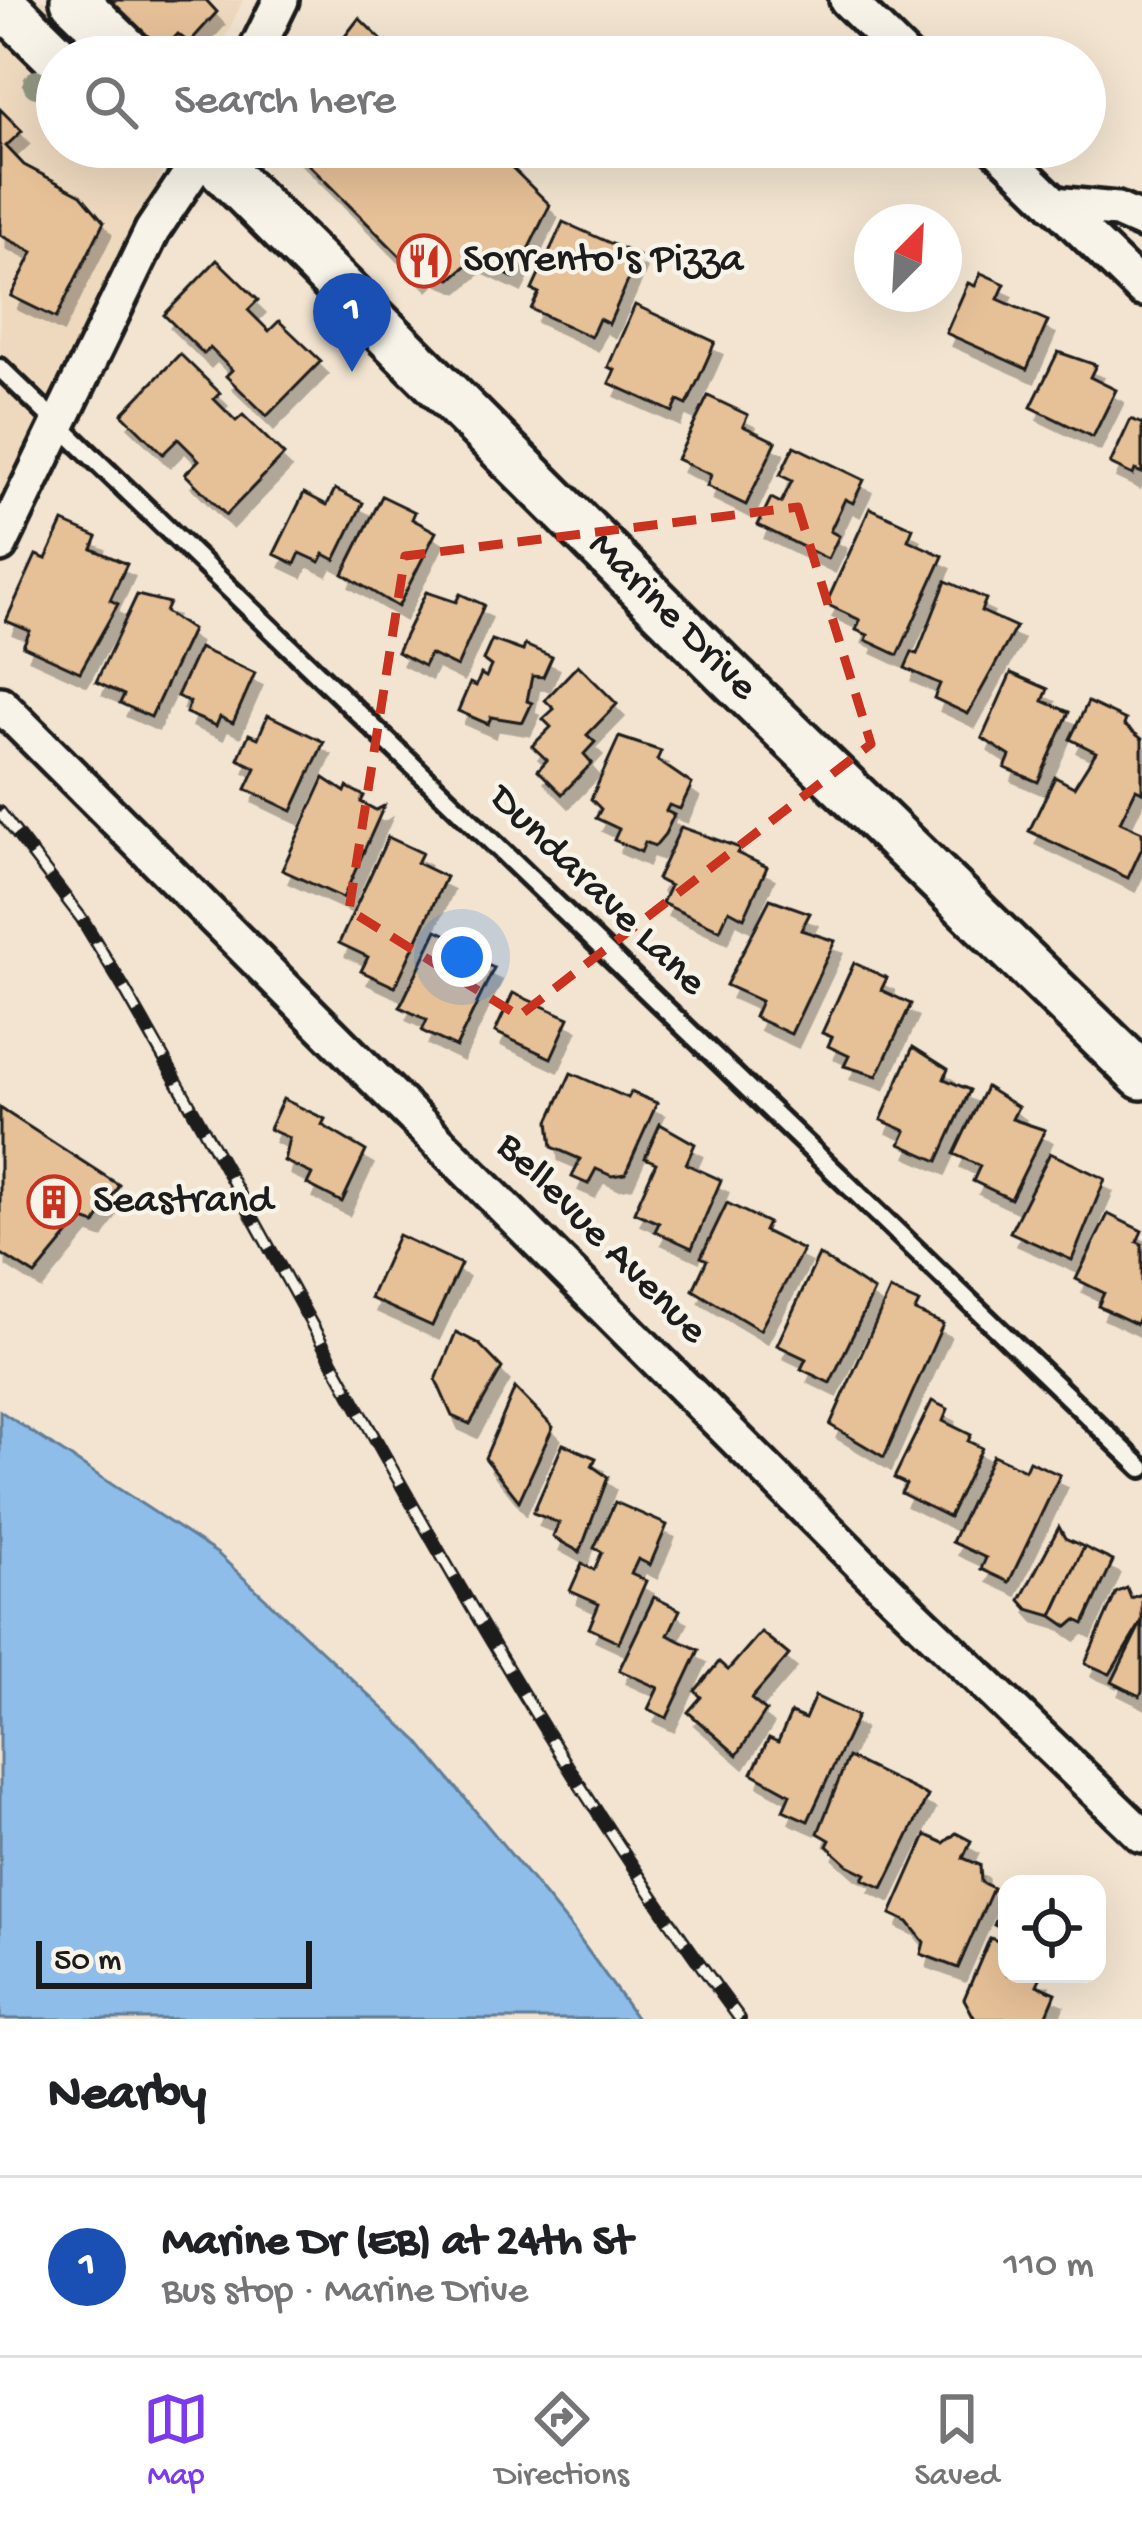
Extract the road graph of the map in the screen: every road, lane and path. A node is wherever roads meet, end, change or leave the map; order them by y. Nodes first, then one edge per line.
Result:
1 (74, 0) edge
2 (280, 0) edge
3 (847, 0) edge
4 (0, 1) edge
5 (36, 36) edge
6 (111, 36) edge
7 (263, 36) edge
8 (884, 36) edge
9 (188, 168) edge
10 (218, 168) edge
11 (1017, 168) edge
12 (1054, 204) junction
13 (1142, 220) edge
14 (1142, 289) edge
15 (0, 368) edge
16 (59, 425) junction
17 (0, 545) edge
18 (0, 704) edge
19 (1142, 1076) edge
20 (1142, 1468) edge
21 (1142, 1834) edge

1 - 6 main road
2 - 7 street
3 - 8 street
4 - 5 main road
9 - 16 street
10 - 19 main road, Marine Drive
11 - 12 street
12 - 13 street
12 - 14 street
15 - 16 lane, Dundarave Lane
16 - 17 street
16 - 20 lane, Dundarave Lane
18 - 21 street, Bellevue Avenue

